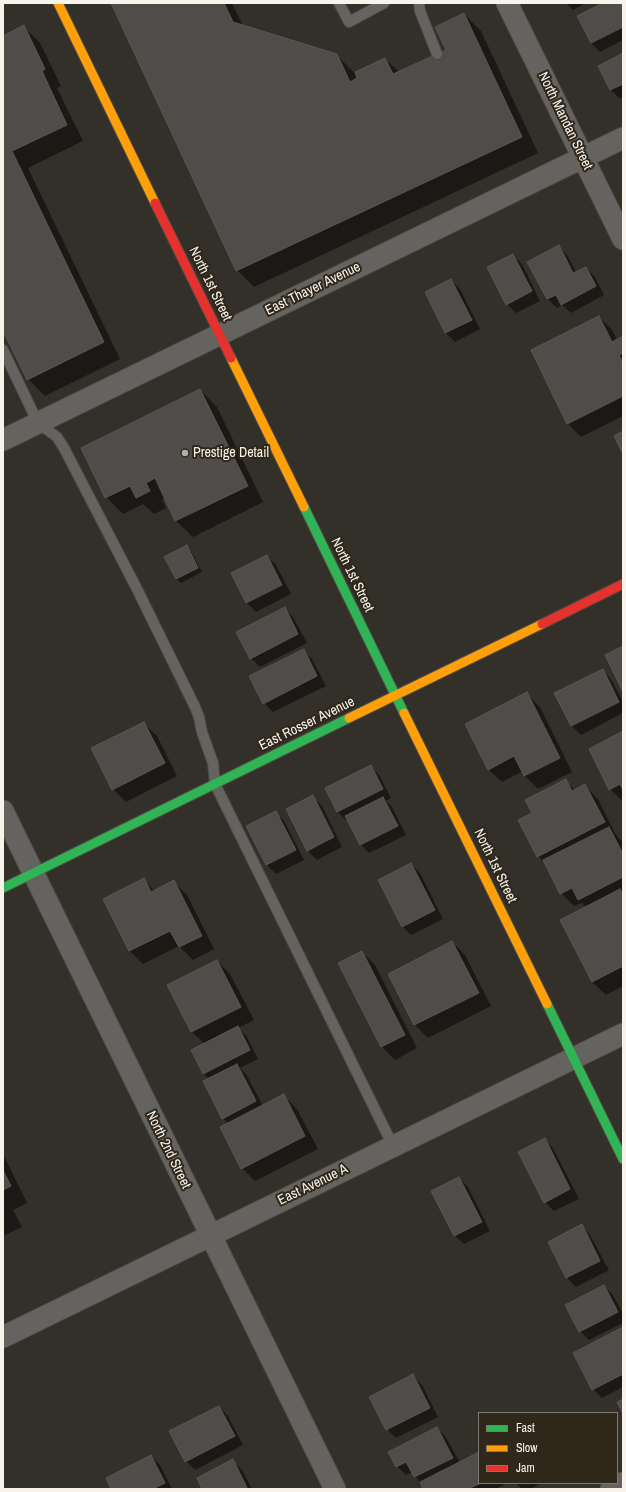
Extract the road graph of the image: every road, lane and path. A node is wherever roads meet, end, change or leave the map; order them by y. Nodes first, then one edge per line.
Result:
1 (58, 3) edge
2 (339, 3) edge
3 (384, 3) edge
4 (419, 3) edge
5 (507, 3) edge
6 (437, 54) dead end
7 (623, 138) edge
8 (584, 158) junction
9 (623, 239) edge
10 (219, 334) junction
11 (3, 350) edge
12 (38, 423) junction
13 (3, 440) edge
14 (623, 584) edge
15 (396, 696) junction
16 (215, 784) junction
17 (3, 811) edge
18 (33, 873) junction
19 (3, 888) edge
20 (623, 1034) edge
21 (574, 1058) junction
22 (393, 1146) junction
23 (623, 1159) edge
24 (210, 1235) junction
25 (3, 1337) edge
26 (623, 1483) edge
27 (335, 1489) edge
28 (611, 1489) edge

1 - 10 street, North 1st Street
2 - 3 lane
4 - 6 lane
5 - 8 street, North Mandan Street
7 - 8 street, East Thayer Avenue
8 - 9 street, North Mandan Street
8 - 10 street, East Thayer Avenue
10 - 12 street, East Thayer Avenue
10 - 15 street, North 1st Street
11 - 12 lane
12 - 13 street, East Thayer Avenue
12 - 16 lane
14 - 15 street, East Rosser Avenue
15 - 16 street, East Rosser Avenue
15 - 21 street, North 1st Street
16 - 18 street, East Rosser Avenue
16 - 22 lane
17 - 18 street, North 2nd Street
18 - 19 street, East Rosser Avenue
18 - 24 street, North 2nd Street
20 - 21 street, East Avenue A
21 - 22 street, East Avenue A
21 - 23 street, North 1st Street
22 - 24 street, East Avenue A
24 - 25 street, East Avenue A
24 - 27 street, North 2nd Street
26 - 28 street

